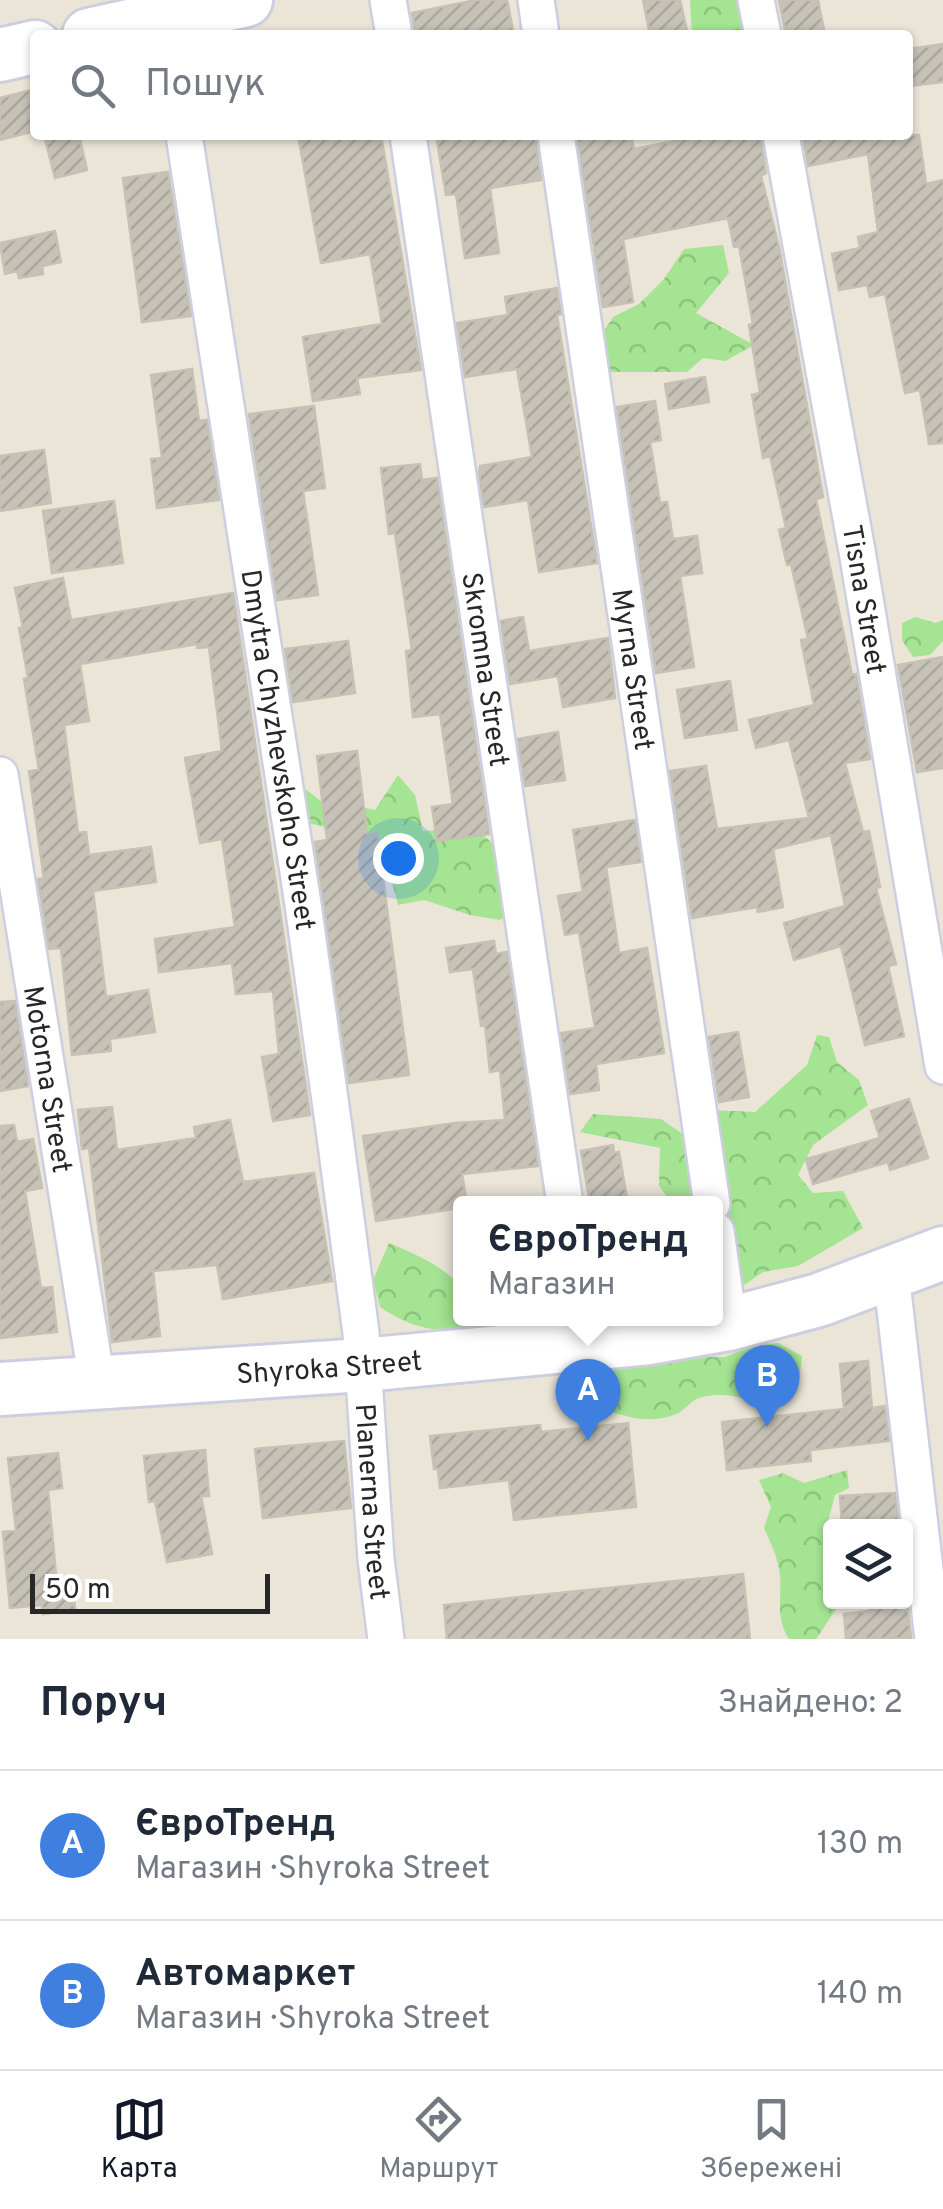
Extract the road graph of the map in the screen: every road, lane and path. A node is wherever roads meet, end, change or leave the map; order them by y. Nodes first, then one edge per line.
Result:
1 (246, 0) edge
2 (388, 0) edge
3 (536, 0) edge
4 (756, 0) edge
5 (166, 18) edge
6 (112, 30) edge
7 (393, 30) edge
8 (540, 30) edge
9 (762, 30) edge
10 (30, 48) edge
11 (0, 55) edge
12 (185, 140) edge
13 (409, 140) edge
14 (557, 140) edge
15 (782, 140) edge
16 (0, 775) edge
17 (943, 1066) edge
18 (564, 1196) edge
19 (711, 1196) edge
20 (943, 1253) edge
21 (891, 1274) junction
22 (723, 1278) edge
23 (723, 1324) edge
24 (730, 1324) junction
25 (694, 1326) edge
26 (584, 1332) edge
27 (363, 1365) junction
28 (97, 1382) junction
29 (0, 1389) edge
30 (386, 1639) edge
31 (934, 1639) edge

1 - 5 street
2 - 7 street
3 - 8 street
4 - 9 street
5 - 6 street
10 - 11 street
12 - 27 street, Dmytra Chyzhevskoho Street
13 - 18 street, Skromna Street
14 - 19 street, Myrna Street
15 - 17 street, Tisna Street
16 - 28 street, Motorna Street
20 - 21 street, Shyroka Street
21 - 24 street, Shyroka Street
21 - 31 street
22 - 24 street
23 - 24 street, Shyroka Street
25 - 26 street, Shyroka Street
26 - 27 street, Shyroka Street
27 - 28 street, Shyroka Street
27 - 30 street, Planerna Street
28 - 29 street, Shyroka Street

